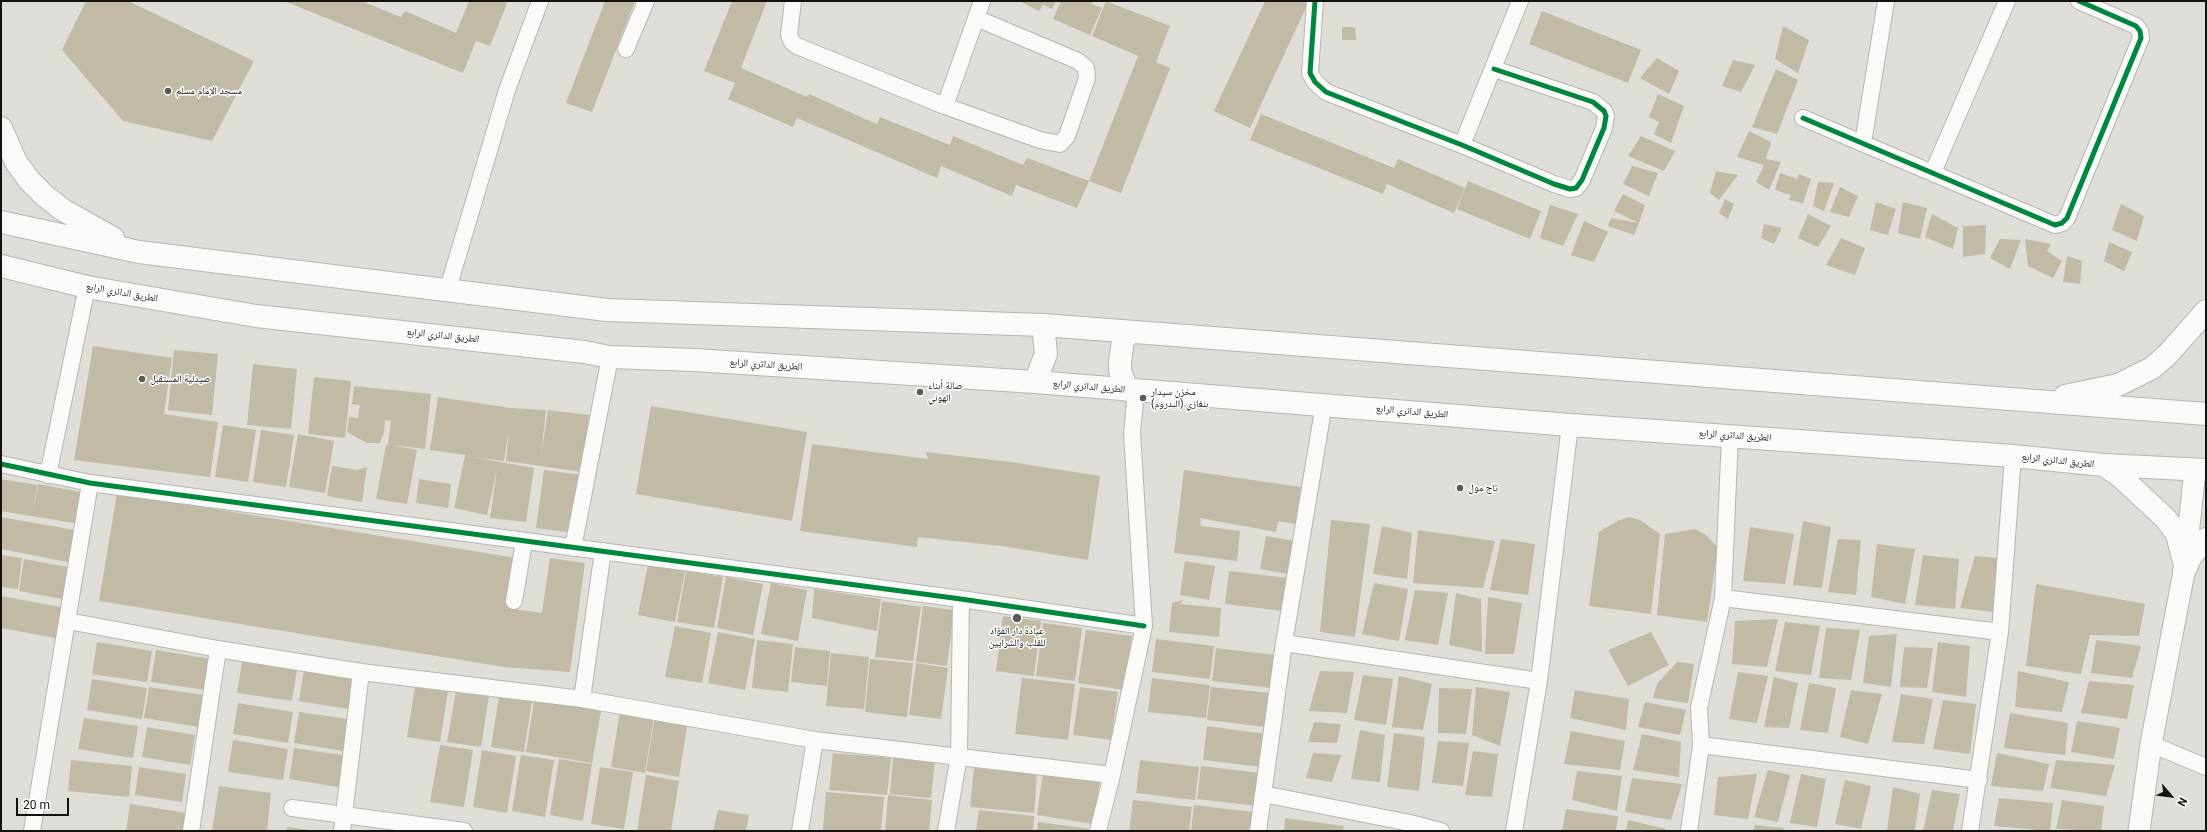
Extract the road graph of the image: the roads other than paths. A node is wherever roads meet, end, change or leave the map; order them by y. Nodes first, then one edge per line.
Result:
1 (540, 1) edge
2 (646, 1) edge
3 (793, 1) edge
4 (982, 1) edge
5 (1315, 1) edge
6 (1520, 1) edge
7 (1886, 1) edge
8 (2007, 1) edge
9 (2079, 1) edge
10 (976, 18) junction
11 (626, 50) dead end
12 (1494, 69) junction
13 (945, 106) junction
14 (1803, 118) dead end
15 (1, 128) edge
16 (1863, 143) junction
17 (1462, 145) junction
18 (1933, 172) junction
19 (1, 222) edge
20 (139, 252) junction
21 (1, 266) edge
22 (87, 287) junction
23 (447, 292) junction
24 (2206, 311) edge
25 (1042, 325) junction
26 (1128, 332) junction
27 (610, 357) junction
28 (1035, 382) junction
29 (1131, 391) junction
30 (2024, 402) junction
31 (1324, 404) junction
32 (2206, 414) edge
33 (1570, 425) junction
34 (1730, 435) junction
35 (2013, 456) junction
36 (1, 464) edge
37 (2104, 465) junction
38 (2201, 470) edge
39 (48, 475) junction
40 (90, 483) junction
41 (2206, 539) edge
42 (524, 542) junction
43 (573, 548) junction
44 (603, 551) junction
45 (2184, 567) junction
46 (1723, 598) junction
47 (961, 599) junction
48 (514, 601) dead end
49 (68, 621) junction
50 (1144, 626) junction
51 (2000, 632) junction
52 (1284, 643) junction
53 (218, 649) junction
54 (361, 672) junction
55 (1539, 681) junction
56 (582, 699) junction
57 (815, 740) junction
58 (2151, 744) junction
59 (1701, 745) junction
60 (959, 756) junction
61 (2206, 767) edge
62 (1112, 775) junction
63 (1979, 780) junction
64 (1263, 794) junction
65 (292, 808) dead end
66 (344, 815) junction
67 (1410, 827) edge
68 (32, 831) edge
69 (191, 831) edge
70 (342, 831) edge
71 (464, 831) edge
72 (800, 831) edge
73 (946, 831) edge
74 (1098, 831) edge
75 (1258, 831) edge
76 (1441, 831) edge
77 (1514, 831) edge
78 (1689, 831) edge
79 (1970, 831) edge
80 (2139, 831) edge

1 - 23 street
2 - 11 street
3 - 13 street
4 - 10 street
5 - 17 street
6 - 12 street
7 - 16 street
8 - 18 street
9 - 18 street
10 - 13 street
10 - 13 street
12 - 17 street
12 - 17 street
14 - 16 street
15 - 20 main road
16 - 18 street
19 - 20 main road
20 - 23 main road
21 - 22 main road, الطريق الدائري الرابع
22 - 27 main road, الطريق الدائري الرابع
22 - 39 street
23 - 25 main road
24 - 30 main road
25 - 26 main road
25 - 28 main road
26 - 29 main road
26 - 30 main road
27 - 28 main road, الطريق الدائري الرابع
27 - 43 street
28 - 29 main road, الطريق الدائري الرابع
29 - 31 main road, الطريق الدائري الرابع
29 - 50 street
30 - 32 main road
31 - 33 main road, الطريق الدائري الرابع
31 - 52 street
33 - 34 main road, الطريق الدائري الرابع
33 - 55 street
34 - 35 main road, الطريق الدائري الرابع
34 - 46 street
35 - 37 main road, الطريق الدائري الرابع
35 - 51 street
36 - 39 street
37 - 38 main road, الطريق الدائري الرابع
37 - 45 main road
38 - 45 street
39 - 40 street
40 - 42 street
40 - 49 street
41 - 45 main road
42 - 43 street
42 - 48 street
43 - 44 street
44 - 47 street
44 - 56 street
45 - 58 street
46 - 51 street
46 - 59 street
47 - 50 street
47 - 60 street
49 - 53 street
49 - 68 street
50 - 62 street
51 - 63 street
52 - 55 street
52 - 64 street
53 - 54 street
53 - 69 street
54 - 56 street
54 - 66 street
55 - 77 street
56 - 57 street
57 - 60 street
57 - 72 street
58 - 61 street
58 - 80 street
59 - 63 street
59 - 78 street
60 - 62 street
60 - 73 street
62 - 74 street
63 - 79 street
64 - 67 street
64 - 75 street
65 - 66 street
66 - 70 street
66 - 71 street
67 - 76 street

